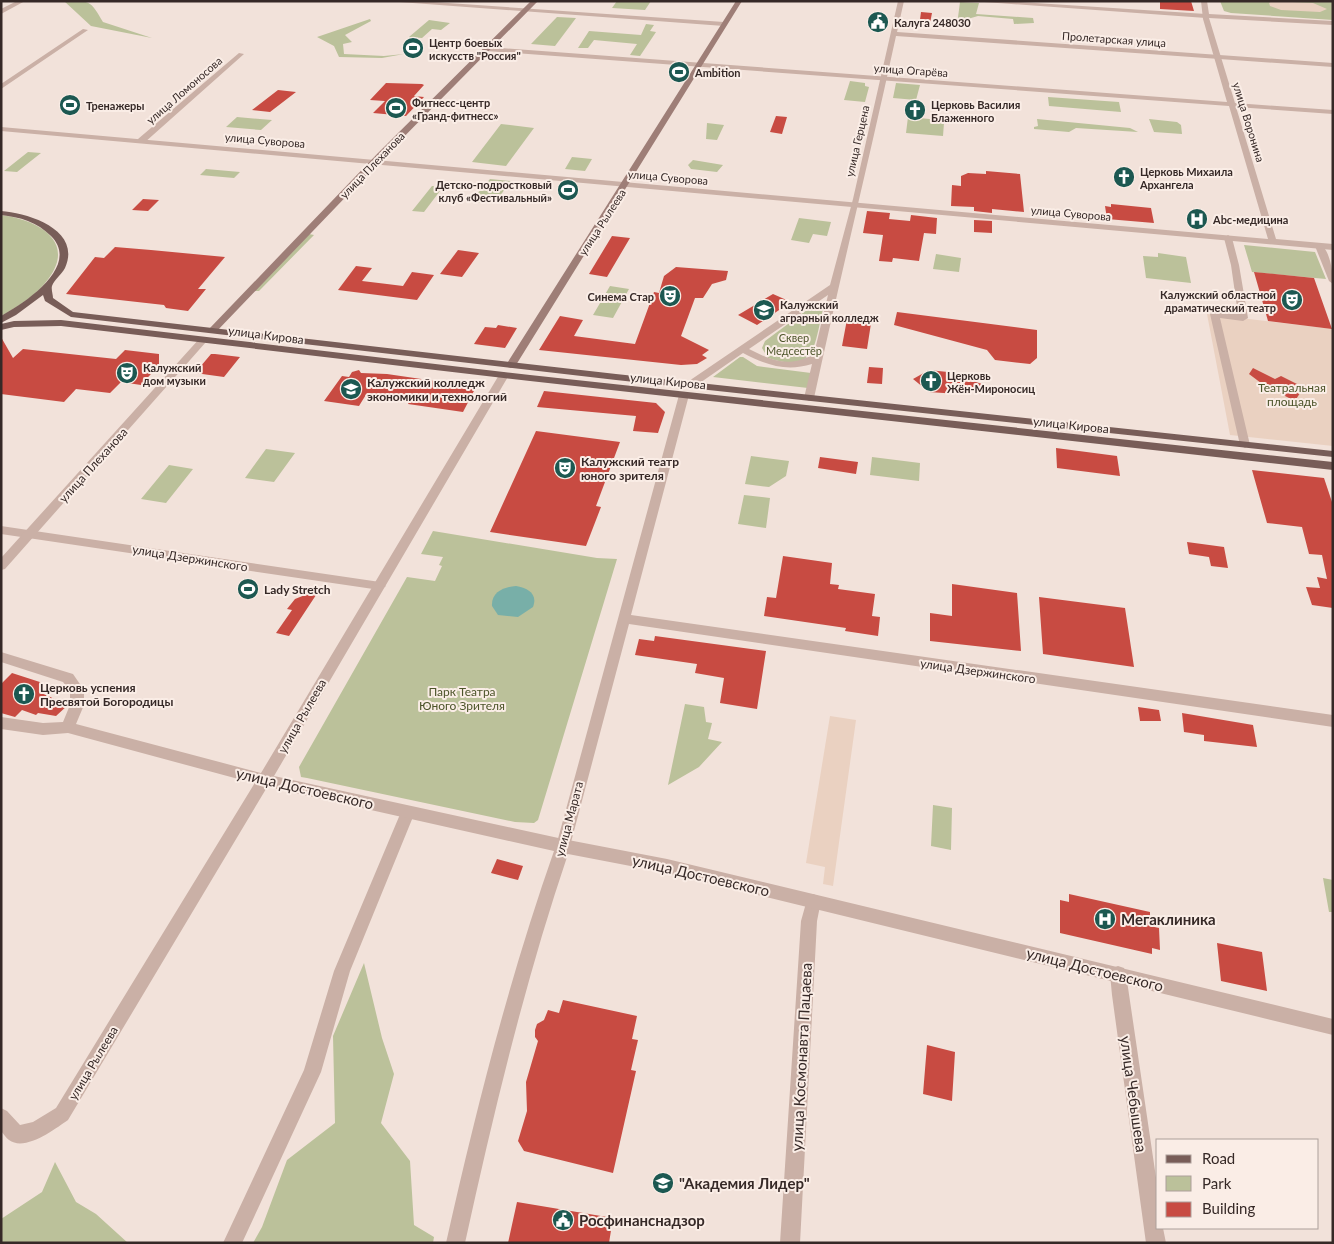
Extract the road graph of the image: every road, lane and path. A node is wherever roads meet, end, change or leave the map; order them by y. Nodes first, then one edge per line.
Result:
1 (22, 1) edge
2 (389, 1) edge
3 (534, 1) edge
4 (739, 1) edge
5 (901, 1) edge
6 (974, 1) edge
7 (1205, 5) edge
8 (525, 11) junction
9 (1, 12) edge
10 (1206, 16) junction
11 (1228, 17) junction
12 (1333, 23) edge
13 (724, 24) junction
14 (85, 30) dead end
15 (894, 34) junction
16 (487, 49) junction
17 (241, 54) dead end
18 (1218, 56) junction
19 (699, 65) junction
20 (1333, 65) edge
21 (883, 80) junction
22 (1, 87) edge
23 (1232, 105) junction
24 (1333, 112) edge
25 (1, 129) edge
26 (141, 141) junction
27 (375, 161) junction
28 (626, 184) junction
29 (855, 205) junction
30 (1, 213) edge
31 (1228, 238) junction
32 (1273, 242) junction
33 (1320, 246) junction
34 (1333, 247) edge
35 (1333, 281) edge
36 (834, 286) junction
37 (48, 287) junction
38 (1, 320) edge
39 (1, 327) edge
40 (212, 331) junction
41 (203, 340) junction
42 (742, 349) junction
43 (818, 356) junction
44 (508, 370) junction
45 (687, 390) junction
46 (809, 398) junction
47 (1245, 445) junction
48 (1333, 454) edge
49 (1333, 466) edge
50 (1, 530) edge
51 (31, 534) junction
52 (1, 566) edge
53 (380, 586) junction
54 (623, 618) junction
55 (1, 657) edge
56 (1333, 721) edge
57 (1, 722) edge
58 (68, 727) junction
59 (264, 780) junction
60 (408, 812) junction
61 (563, 846) junction
62 (813, 901) junction
63 (1118, 974) junction
64 (1333, 1027) edge
65 (1, 1117) edge
66 (232, 1243) edge
67 (454, 1243) edge
68 (790, 1243) edge
69 (1156, 1243) edge

1 - 9 street
2 - 8 street
3 - 8 main road, улица Плеханова
4 - 13 main road, улица Рылеева
5 - 15 street, улица Герцена
6 - 10 street
7 - 10 street, улица Воронина
7 - 11 street
8 - 13 street
8 - 16 main road, улица Плеханова
10 - 11 street
10 - 18 street, улица Воронина
11 - 12 street
13 - 19 main road, улица Рылеева
14 - 22 street
15 - 18 street, Пролетарская улица
15 - 21 street, улица Герцена
16 - 19 street, улица Огарёва
16 - 27 main road, улица Плеханова
17 - 26 street, улица Ломоносова
18 - 20 street, Пролетарская улица
18 - 23 street, улица Воронина
19 - 21 street, улица Огарёва
19 - 28 main road, улица Рылеева
21 - 23 street, улица Огарёва
21 - 29 street, улица Герцена
23 - 24 street, улица Огарёва
23 - 32 street, улица Воронина
25 - 26 street, улица Суворова
26 - 27 street, улица Суворова
27 - 28 street, улица Суворова
27 - 40 main road, улица Плеханова
28 - 29 street, улица Суворова
28 - 44 main road, улица Рылеева
29 - 31 street, улица Суворова
29 - 36 street, улица Герцена
30 - 37 main road
31 - 32 street, улица Суворова
31 - 47 street
32 - 33 street, улица Суворова
33 - 34 street, улица Суворова
33 - 35 street
36 - 42 street
36 - 43 street, улица Герцена
37 - 38 main road
37 - 40 main road, улица Кирова
39 - 41 main road, улица Кирова
40 - 41 main road
40 - 44 main road, улица Кирова
41 - 44 main road, улица Кирова
41 - 51 street, улица Плеханова
42 - 43 street
42 - 45 street
43 - 46 street, улица Герцена
44 - 45 main road, улица Кирова
44 - 53 street, улица Рылеева
45 - 46 main road, улица Кирова
45 - 49 main road, улица Кирова
45 - 54 street, улица Марата
46 - 47 main road, улица Кирова
47 - 48 main road, улица Кирова
50 - 51 street, улица Дзержинского
51 - 52 street, улица Плеханова
51 - 53 street, улица Дзержинского
53 - 59 street, улица Рылеева
54 - 56 street, улица Дзержинского
54 - 61 street, улица Марата
55 - 58 street
57 - 58 street, улица Достоевского
58 - 59 street, улица Достоевского
59 - 60 street, улица Достоевского
59 - 65 street, улица Рылеева
60 - 61 street, улица Достоевского
60 - 66 street
61 - 62 street, улица Достоевского
61 - 67 street, улица Марата
62 - 63 street, улица Достоевского
62 - 68 street, улица Космонавта Пацаева
63 - 64 street, улица Достоевского
63 - 69 street, улица Чебышева

